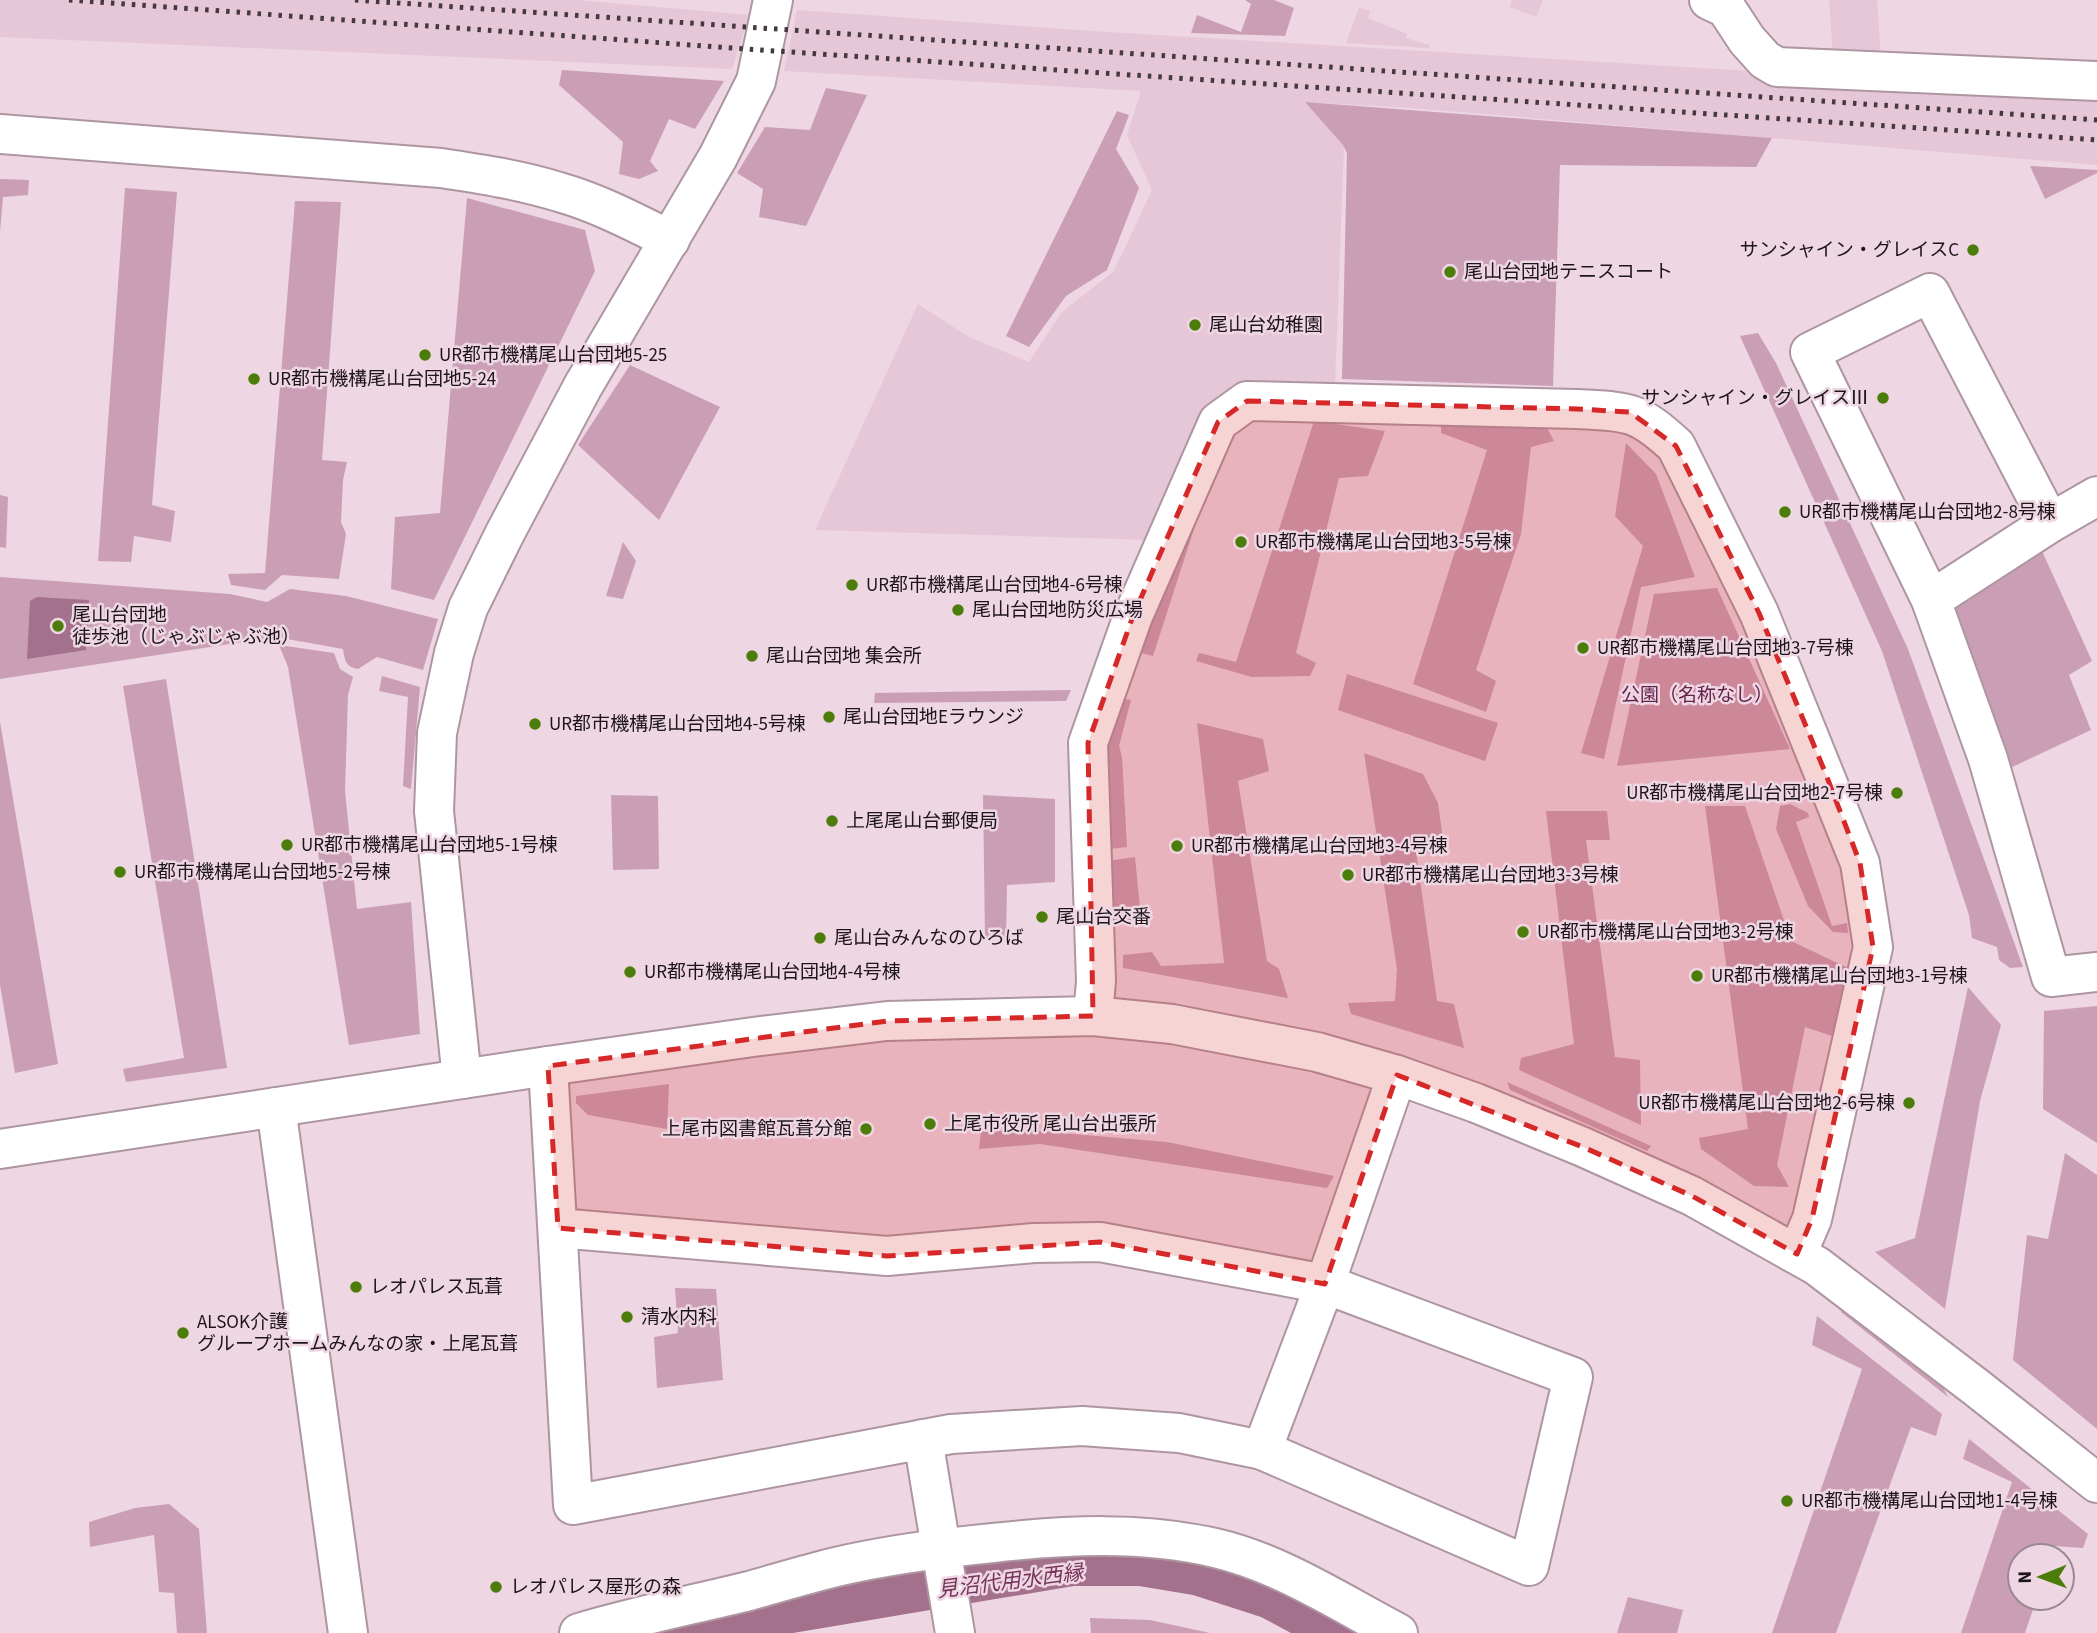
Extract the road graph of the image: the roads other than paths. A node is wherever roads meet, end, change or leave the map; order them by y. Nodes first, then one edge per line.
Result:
1 (773, 0) edge
2 (1721, 3) edge
3 (2097, 81) edge
4 (0, 134) edge
5 (670, 240) junction
6 (2097, 496) edge
7 (2050, 523) junction
8 (1930, 600) junction
9 (2097, 972) edge
10 (1093, 1016) junction
11 (548, 1066) junction
12 (1397, 1075) junction
13 (462, 1079) junction
14 (276, 1107) junction
15 (0, 1149) edge
16 (558, 1228) junction
17 (1797, 1254) junction
18 (1325, 1284) junction
19 (923, 1439) junction
20 (1262, 1450) junction
21 (2097, 1483) edge
22 (941, 1553) junction
23 (953, 1622) edge
24 (348, 1633) edge
25 (579, 1633) edge
26 (1398, 1633) edge

1 - 5 street
2 - 3 street
4 - 5 street
5 - 13 street
6 - 7 street
7 - 8 street
7 - 8 street
8 - 9 street
10 - 11 street
10 - 12 street
10 - 17 street
11 - 13 street
11 - 16 street
12 - 17 street
12 - 18 street
13 - 14 street
14 - 15 street
14 - 24 street
16 - 18 street
16 - 19 street
17 - 21 street
18 - 20 street
18 - 20 street
19 - 20 street
19 - 22 street
22 - 23 street
22 - 25 street
22 - 26 street

